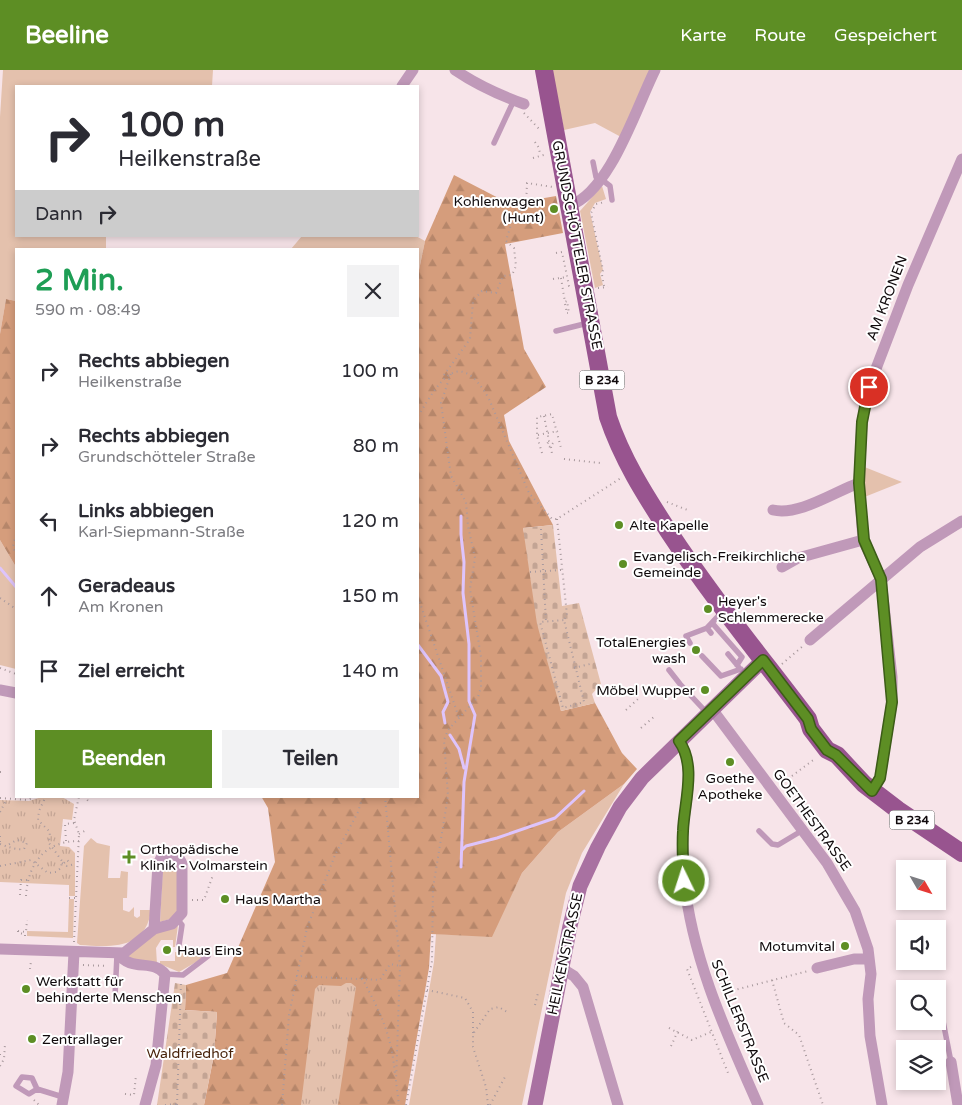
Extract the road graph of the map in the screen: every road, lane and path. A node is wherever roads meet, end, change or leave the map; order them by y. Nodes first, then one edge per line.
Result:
1 (413, 70) edge
2 (455, 70) edge
3 (544, 70) edge
4 (655, 70) edge
5 (403, 85) edge
6 (519, 102) junction
7 (535, 142) dead end
8 (494, 143) dead end
9 (558, 147) junction
10 (540, 154) dead end
11 (962, 159) edge
12 (593, 162) dead end
13 (601, 180) junction
14 (568, 198) junction
15 (612, 200) dead end
16 (602, 203) dead end
17 (556, 253) dead end
18 (567, 277) junction
19 (561, 278) junction
20 (553, 280) dead end
21 (569, 286) dead end
22 (604, 286) dead end
23 (565, 304) dead end
24 (591, 322) junction
25 (556, 330) dead end
26 (452, 373) junction
27 (443, 377) junction
28 (419, 414) edge
29 (544, 416) junction
30 (558, 431) junction
31 (548, 434) junction
32 (537, 436) junction
33 (549, 441) junction
34 (560, 444) junction
35 (550, 446) junction
36 (540, 448) junction
37 (561, 448) dead end
38 (542, 452) dead end
39 (552, 454) dead end
40 (564, 459) dead end
41 (600, 463) dead end
42 (631, 472) junction
43 (859, 483) junction
44 (652, 508) junction
45 (773, 510) dead end
46 (690, 511) dead end
47 (557, 519) junction
48 (962, 521) edge
49 (541, 529) dead end
50 (15, 539) edge
51 (864, 540) junction
52 (15, 552) edge
53 (782, 567) dead end
54 (561, 570) junction
55 (544, 571) junction
56 (530, 572) dead end
57 (881, 579) junction
58 (0, 598) edge
59 (419, 601) edge
60 (15, 608) edge
61 (724, 609) junction
62 (564, 620) junction
63 (546, 622) junction
64 (710, 628) junction
65 (810, 640) joint
66 (690, 643) dead end
67 (728, 654) dead end
68 (702, 656) dead end
69 (590, 664) dead end
70 (768, 666) junction
71 (0, 668) edge
72 (574, 668) junction
73 (669, 670) dead end
74 (741, 670) junction
75 (15, 674) edge
76 (0, 690) edge
77 (15, 694) edge
78 (638, 698) dead end
79 (626, 710) dead end
80 (710, 711) junction
81 (655, 716) dead end
82 (459, 718) junction
83 (641, 728) dead end
84 (679, 741) junction
85 (832, 752) junction
86 (772, 791) junction
87 (872, 791) junction
88 (0, 798) edge
89 (32, 798) edge
90 (45, 798) edge
91 (79, 798) edge
92 (86, 798) edge
93 (362, 798) edge
94 (385, 798) edge
95 (8, 799) junction
96 (90, 803) dead end
97 (0, 812) edge
98 (75, 823) junction
99 (86, 830) dead end
100 (803, 830) junction
101 (759, 831) dead end
102 (79, 834) junction
103 (0, 836) edge
104 (66, 841) junction
105 (79, 841) junction
106 (0, 844) edge
107 (6, 846) junction
108 (51, 847) junction
109 (962, 853) edge
110 (36, 863) junction
111 (63, 863) junction
112 (75, 864) dead end
113 (0, 866) edge
114 (214, 875) dead end
115 (27, 880) junction
116 (20, 896) dead end
117 (26, 896) dead end
118 (69, 898) dead end
119 (76, 898) junction
120 (182, 898) junction
121 (27, 920) dead end
122 (178, 920) junction
123 (154, 929) junction
124 (18, 932) dead end
125 (178, 945) joint
126 (0, 949) edge
127 (74, 952) junction
128 (118, 953) junction
129 (197, 953) joint
130 (868, 959) junction
131 (30, 962) dead end
132 (73, 964) junction
133 (700, 964) junction
134 (116, 966) junction
135 (400, 966) junction
136 (561, 968) junction
137 (817, 968) joint
138 (30, 969) dead end
139 (165, 974) junction
140 (177, 976) junction
141 (296, 976) junction
142 (362, 978) junction
143 (772, 980) junction
144 (427, 990) junction
145 (538, 993) dead end
146 (115, 996) dead end
147 (712, 996) junction
148 (536, 1006) dead end
149 (507, 1012) dead end
150 (669, 1028) dead end
151 (945, 1030) edge
152 (678, 1031) junction
153 (711, 1032) junction
154 (473, 1034) junction
155 (5, 1044) dead end
156 (671, 1046) dead end
157 (179, 1053) junction
158 (203, 1053) dead end
159 (0, 1054) edge
160 (0, 1059) edge
161 (951, 1062) joint
162 (0, 1066) edge
163 (728, 1073) dead end
164 (136, 1075) dead end
165 (506, 1075) dead end
166 (396, 1082) junction
167 (37, 1090) dead end
168 (125, 1094) dead end
169 (35, 1100) dead end
170 (63, 1101) edge
171 (40, 1105) edge
172 (145, 1105) edge
173 (165, 1105) edge
174 (177, 1105) edge
175 (282, 1105) edge
176 (399, 1105) edge
177 (406, 1105) edge
178 (489, 1105) edge
179 (535, 1105) edge
180 (618, 1105) edge
181 (758, 1105) edge
182 (823, 1105) edge
183 (882, 1105) edge
184 (958, 1105) edge

1 - 5 street
2 - 6 street
3 - 9 main road, GRUNDSCHÖTTELER STRASSE / B 234
4 - 13 street
6 - 8 lane
6 - 9 path
7 - 10 path
9 - 14 main road, GRUNDSCHÖTTELER STRASSE / B 234
11 - 43 street, AM KRONEN
12 - 13 lane
13 - 14 street
13 - 15 lane
14 - 24 main road, GRUNDSCHÖTTELER STRASSE / B 234
14 - 27 path
16 - 22 path
17 - 18 path
18 - 19 path
18 - 21 path
19 - 20 path
19 - 23 path
24 - 25 lane
24 - 42 main road, GRUNDSCHÖTTELER STRASSE / B 234
26 - 27 path
26 - 47 path
26 - 82 path
27 - 28 path
29 - 30 path
29 - 31 path
29 - 32 path
30 - 31 path
30 - 34 path
31 - 32 path
31 - 33 path
32 - 36 path
33 - 35 path
33 - 35 path
34 - 35 path
34 - 37 path
35 - 36 path
35 - 39 path
36 - 38 path
40 - 41 path
42 - 44 main road, GRUNDSCHÖTTELER STRASSE / B 234
42 - 47 path
43 - 45 street
43 - 51 street, AM KRONEN
44 - 46 path
44 - 61 main road, GRUNDSCHÖTTELER STRASSE / B 234
47 - 54 path
48 - 57 street
49 - 55 path
50 - 52 path
51 - 53 street
51 - 57 street, AM KRONEN
54 - 55 path
54 - 62 path
55 - 56 path
55 - 63 path
57 - 65 street
57 - 87 street, AM KRONEN
58 - 60 path
59 - 82 path
61 - 64 lane
61 - 70 main road, GRUNDSCHÖTTELER STRASSE / B 234
62 - 63 path
62 - 72 path
63 - 72 path
64 - 66 lane
64 - 74 lane
65 - 70 path
67 - 74 lane
68 - 74 lane
69 - 72 path
70 - 74 street, HEILKENSTRASSE
70 - 85 main road, GRUNDSCHÖTTELER STRASSE / B 234
71 - 75 path
73 - 80 lane
74 - 80 street, HEILKENSTRASSE
76 - 77 street
78 - 79 path
80 - 84 street, HEILKENSTRASSE
80 - 86 street, GOETHESTRASSE
81 - 83 path
82 - 144 path
84 - 133 street, SCHILLERSTRASSE
84 - 136 street, HEILKENSTRASSE
85 - 86 path
85 - 87 main road, GRUNDSCHÖTTELER STRASSE / B 234
86 - 100 street, GOETHESTRASSE
87 - 109 main road, GRUNDSCHÖTTELER STRASSE / B 234
88 - 95 path
89 - 95 path
90 - 108 path
91 - 98 path
92 - 96 path
93 - 141 path
94 - 135 path
95 - 97 path
98 - 102 path
98 - 104 path
99 - 102 path
100 - 101 lane
100 - 130 street, GOETHESTRASSE
102 - 105 path
103 - 106 path
104 - 105 path
104 - 108 path
105 - 119 path
106 - 107 path
107 - 107 path
108 - 110 path
108 - 111 path
110 - 111 path
110 - 113 path
110 - 115 path
111 - 112 path
114 - 120 path
115 - 116 path
115 - 117 path
118 - 119 path
119 - 127 path
120 - 122 street
120 - 123 street
121 - 124 path
122 - 123 street
122 - 125 lane
123 - 128 street
125 - 129 path
126 - 127 street
127 - 128 street
127 - 132 street
128 - 134 lane
128 - 139 street
129 - 140 lane
130 - 137 street
130 - 183 street, GOETHESTRASSE
131 - 138 path
132 - 134 path
132 - 170 street
133 - 147 street, SCHILLERSTRASSE
133 - 153 path
134 - 146 lane
135 - 142 path
135 - 166 path
136 - 179 street, HEILKENSTRASSE
136 - 180 street
137 - 143 path
139 - 140 lane
139 - 172 street
140 - 157 path
141 - 142 path
141 - 175 path
142 - 166 path
143 - 147 path
143 - 182 path
144 - 154 path
144 - 177 path
145 - 148 path
147 - 181 street, SCHILLERSTRASSE
149 - 154 path
150 - 152 path
151 - 161 lane
152 - 153 path
152 - 156 path
153 - 163 path
154 - 178 path
155 - 162 path
157 - 158 path
157 - 174 path
159 - 160 path
161 - 184 street
164 - 168 path
165 - 178 path
166 - 176 path
167 - 170 lane
169 - 171 path
173 - 174 path

